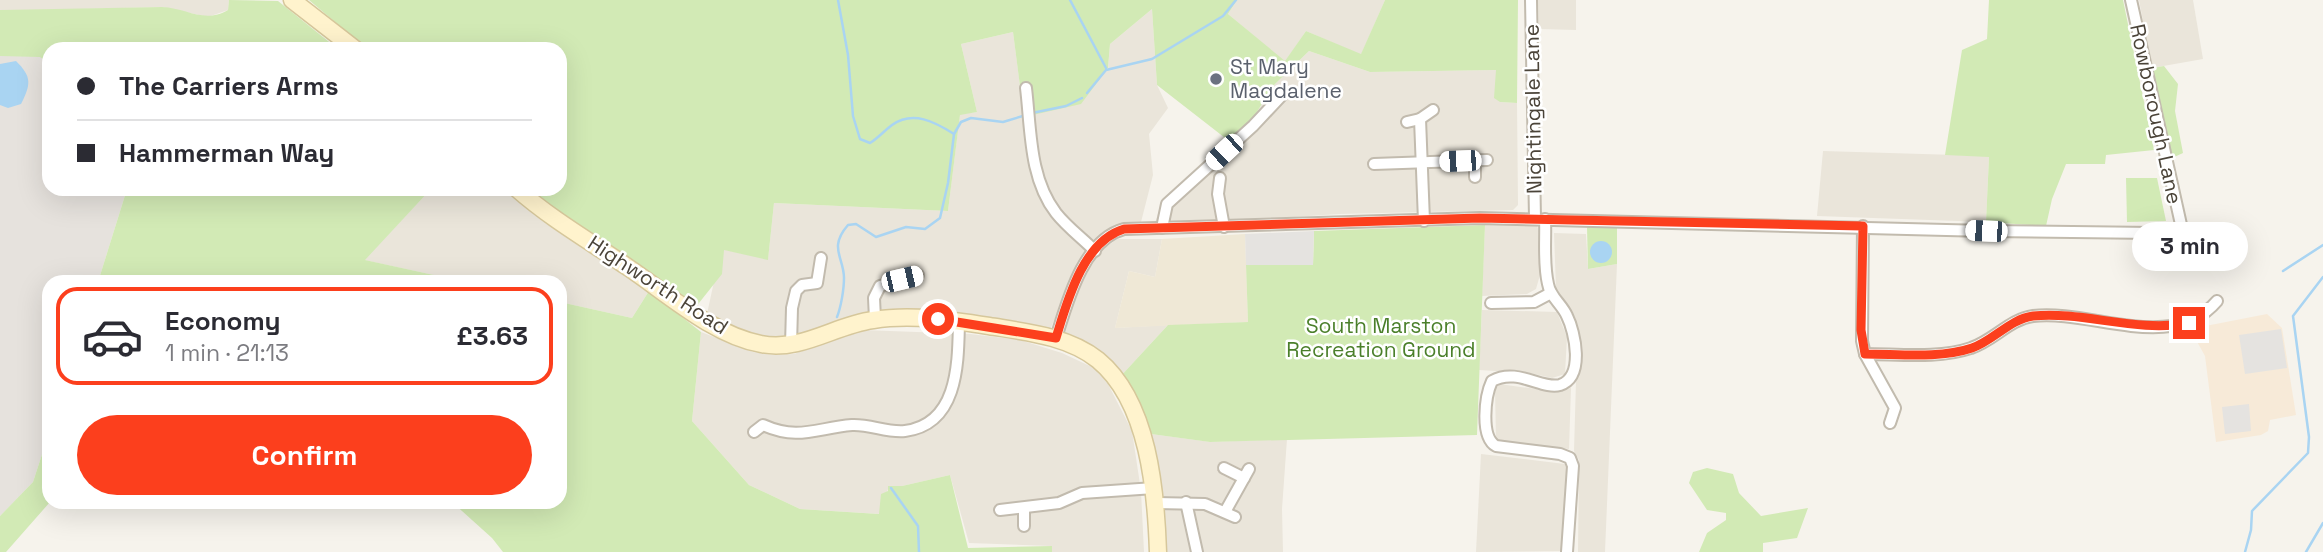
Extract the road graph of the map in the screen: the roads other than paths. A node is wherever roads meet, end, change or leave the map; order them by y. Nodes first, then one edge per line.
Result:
1 (292, 0) edge
2 (1531, 0) edge
3 (2131, 0) edge
4 (346, 42) edge
5 (1026, 88) dead end
6 (1284, 93) dead end
7 (1433, 110) dead end
8 (1420, 119) junction
9 (1406, 122) dead end
10 (1422, 162) junction
11 (1374, 164) dead end
12 (1475, 177) dead end
13 (1220, 178) dead end
14 (526, 196) edge
15 (1540, 218) junction
16 (1424, 221) junction
17 (1863, 226) junction
18 (1224, 227) junction
19 (1162, 228) junction
20 (1095, 251) junction
21 (821, 258) dead end
22 (918, 275) dead end
23 (1550, 293) junction
24 (2217, 301) dead end
25 (1491, 303) dead end
26 (875, 319) junction
27 (959, 322) junction
28 (1056, 338) junction
29 (791, 345) junction
30 (1865, 354) junction
31 (1890, 423) dead end
32 (759, 424) dead end
33 (1224, 468) dead end
34 (1155, 496) junction
35 (1186, 502) junction
36 (1024, 508) junction
37 (1000, 510) dead end
38 (1024, 526) dead end
39 (1157, 552) edge
40 (1197, 552) edge
41 (1568, 552) edge

1 - 4 street
2 - 15 street, Nightingale Lane
3 - 17 street, Rowborough Lane
5 - 20 street
6 - 19 street
7 - 8 street
8 - 9 street
8 - 10 street
10 - 11 street
10 - 12 street
10 - 16 street
13 - 18 street
14 - 29 street, Highworth Road
15 - 16 street
15 - 17 street
15 - 23 street, Nightingale Lane
16 - 18 street
17 - 30 street
18 - 19 street
19 - 20 street
20 - 28 street
21 - 29 street
22 - 26 street
23 - 25 street
23 - 41 street
24 - 30 street
26 - 27 street, Highworth Road
26 - 29 street, Highworth Road
27 - 28 street, Highworth Road
27 - 32 street
28 - 34 street, Highworth Road
30 - 31 street
33 - 35 street
34 - 35 street
34 - 36 street
34 - 39 street, Highworth Road
35 - 40 street
36 - 37 street
36 - 38 street

